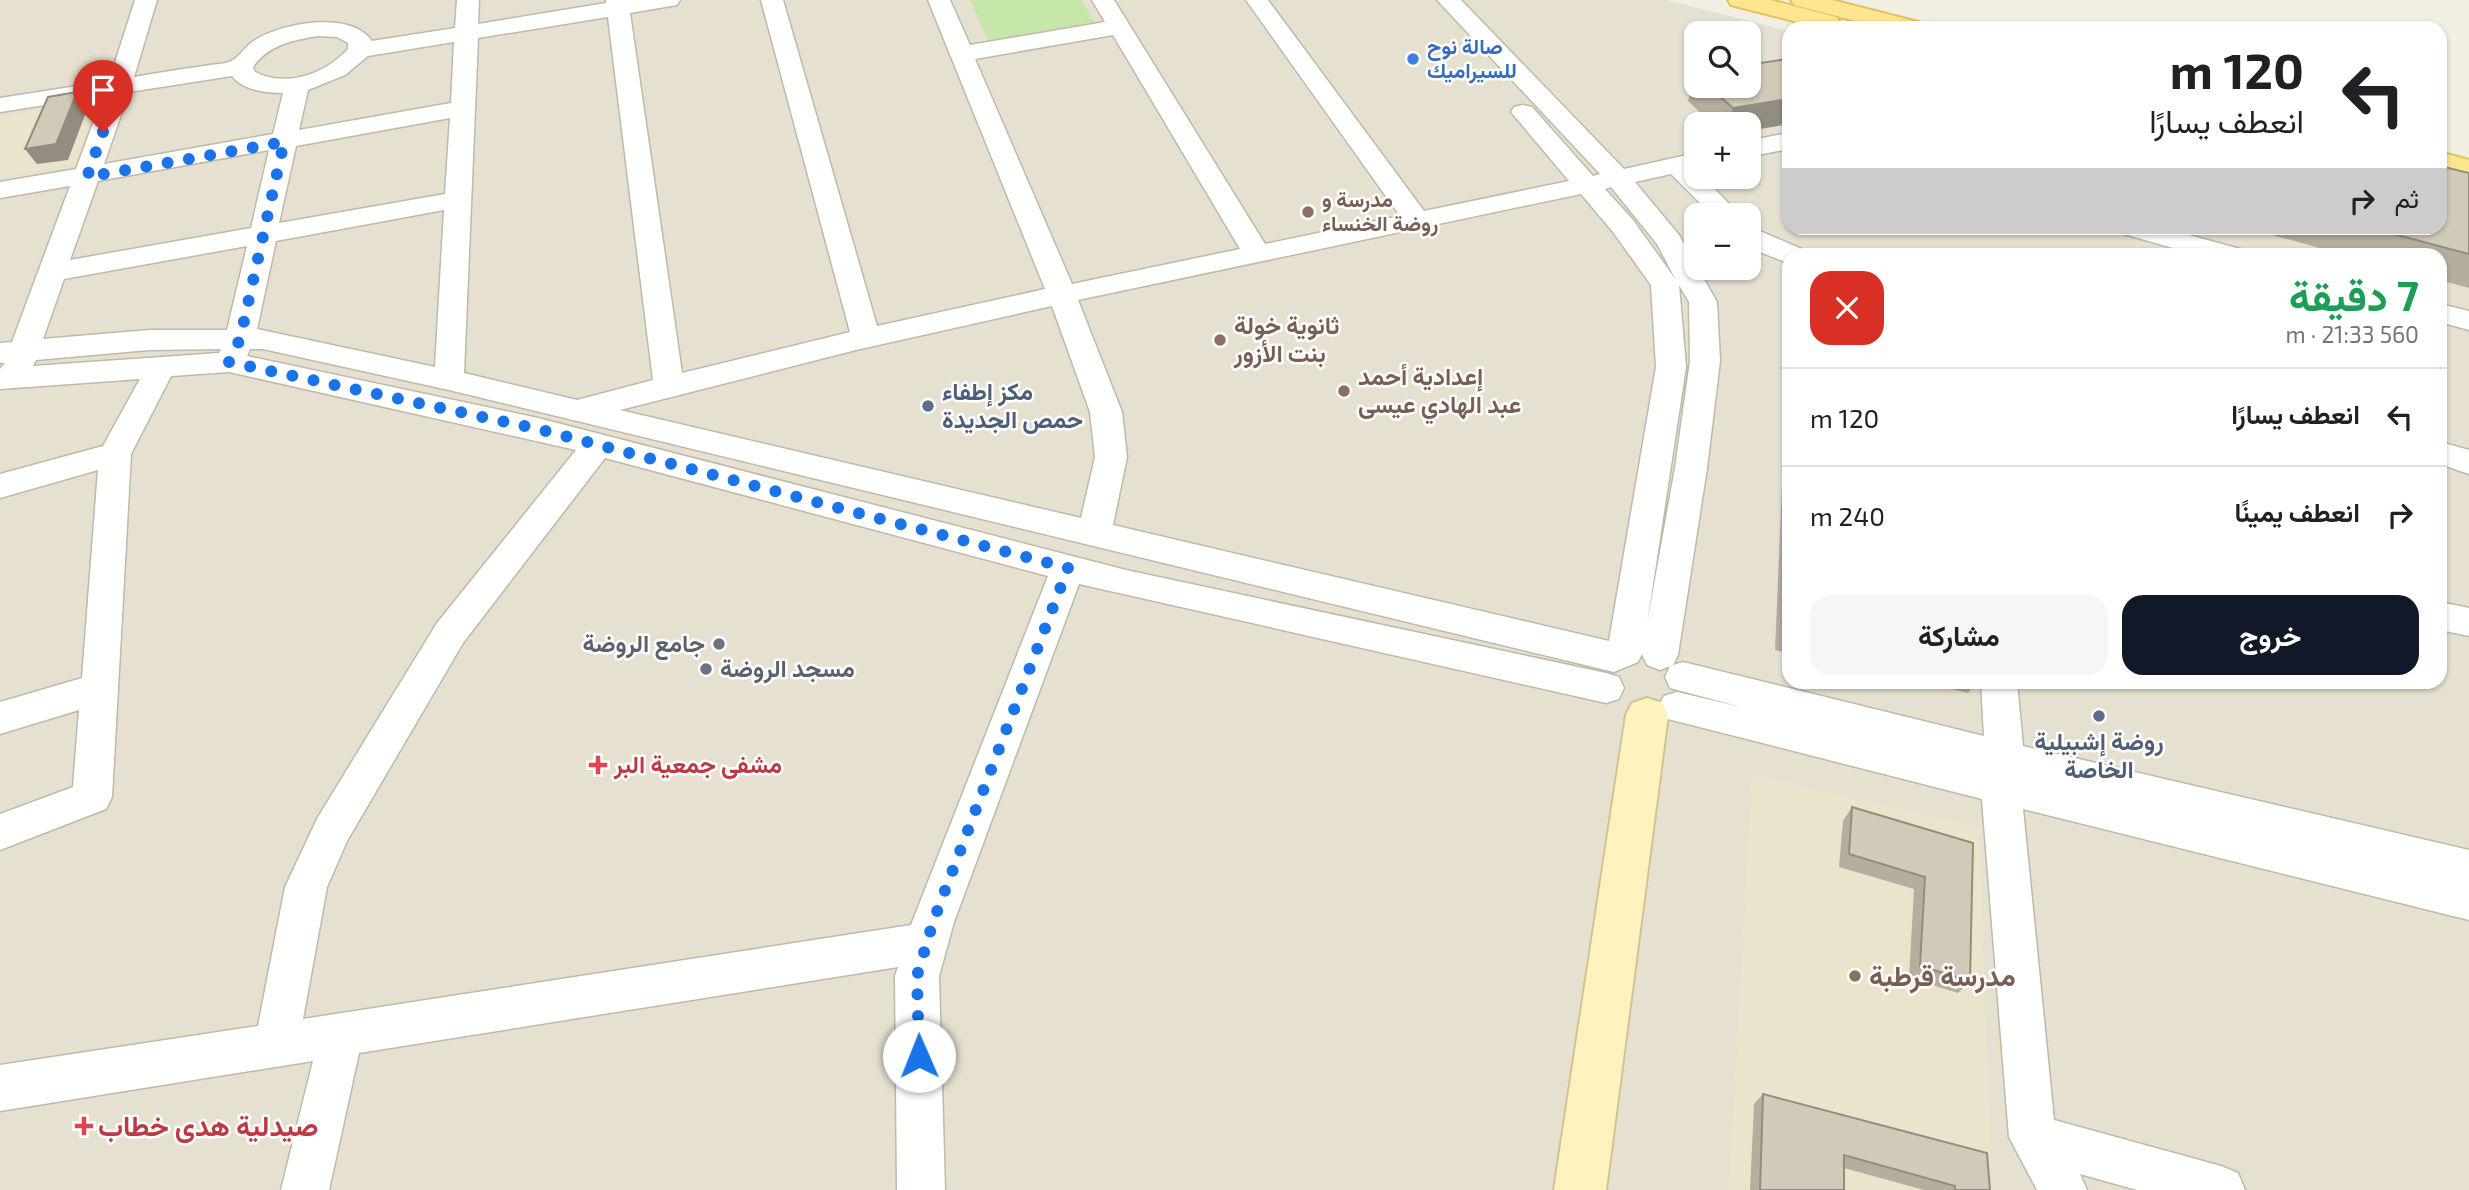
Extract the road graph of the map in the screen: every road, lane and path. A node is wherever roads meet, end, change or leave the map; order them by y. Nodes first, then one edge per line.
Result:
1 (146, 0) edge
2 (468, 0) edge
3 (669, 0) edge
4 (772, 0) edge
5 (939, 0) edge
6 (1103, 0) edge
7 (1257, 0) edge
8 (1422, 0) edge
9 (1448, 0) edge
10 (1740, 0) edge
11 (1802, 0) edge
12 (617, 4) edge
13 (1822, 21) edge
14 (1885, 21) edge
15 (1119, 27) junction
16 (467, 32) junction
17 (360, 50) junction
18 (961, 54) junction
19 (241, 67) junction
20 (297, 84) junction
21 (119, 86) junction
22 (0, 106) edge
23 (461, 109) junction
24 (284, 142) junction
25 (1782, 142) edge
26 (1761, 146) edge
27 (1684, 163) edge
28 (2447, 163) edge
29 (2469, 169) edge
30 (87, 177) junction
31 (1618, 179) junction
32 (2447, 180) edge
33 (1588, 185) junction
34 (2469, 186) edge
35 (1706, 189) edge
36 (0, 190) edge
37 (457, 200) junction
38 (1718, 203) edge
39 (1417, 221) junction
40 (264, 232) junction
41 (2159, 235) edge
42 (1761, 242) edge
43 (2205, 248) edge
44 (1782, 251) edge
45 (1257, 254) junction
46 (52, 272) junction
47 (1062, 295) junction
48 (2447, 315) edge
49 (2469, 321) edge
50 (866, 338) junction
51 (235, 351) junction
52 (9, 365) edge
53 (160, 367) junction
54 (449, 380) junction
55 (669, 385) junction
56 (576, 410) junction
57 (598, 445) junction
58 (115, 454) junction
59 (2447, 455) edge
60 (2469, 462) edge
61 (0, 486) edge
62 (1094, 535) junction
63 (1068, 568) junction
64 (2447, 618) edge
65 (2469, 622) edge
66 (1645, 679) junction
67 (100, 688) junction
68 (1998, 689) edge
69 (0, 718) edge
70 (2003, 773) junction
71 (0, 832) edge
72 (2469, 868) edge
73 (2469, 901) edge
74 (928, 942) junction
75 (341, 1035) junction
76 (276, 1045) junction
77 (0, 1088) edge
78 (2032, 1137) junction
79 (305, 1190) edge
80 (921, 1190) edge
81 (1580, 1190) edge
82 (2063, 1190) edge
83 (2221, 1190) edge

1 - 21 street
2 - 16 street
3 - 12 street
4 - 50 street
5 - 18 street
6 - 15 street
7 - 39 street
8 - 33 street
9 - 31 street
10 - 13 main road
11 - 14 main road
12 - 16 street
12 - 55 street
15 - 18 street
15 - 45 street
16 - 17 street
16 - 23 street
17 - 19 street
17 - 20 street
18 - 47 street
19 - 20 street
19 - 21 street
20 - 24 street
21 - 22 street
21 - 30 street
23 - 24 street
23 - 37 street
24 - 30 street
24 - 40 street
25 - 26 street
27 - 31 street
28 - 29 main road
30 - 36 street
30 - 46 street
31 - 33 street
31 - 66 street
32 - 34 main road
33 - 39 street
33 - 66 street
35 - 38 street
37 - 40 street
37 - 54 street
39 - 45 street
40 - 46 street
40 - 51 street
41 - 43 street
42 - 44 street
45 - 47 street
46 - 52 street
47 - 50 street
47 - 62 street
48 - 49 street
50 - 55 street
51 - 52 street
51 - 53 street
51 - 54 street
51 - 57 street
52 - 53 street
53 - 58 street
54 - 56 street
55 - 56 street
56 - 62 street
57 - 63 street
57 - 76 street
58 - 61 street
58 - 67 street
59 - 60 street
62 - 66 street
63 - 66 street
63 - 74 street
64 - 65 street
66 - 70 street
66 - 81 street
67 - 69 street
67 - 71 street
68 - 70 street
70 - 72 street
70 - 73 street
70 - 78 street
74 - 75 street
74 - 80 street
75 - 76 street
75 - 79 street
76 - 77 street
78 - 82 street
78 - 83 street

